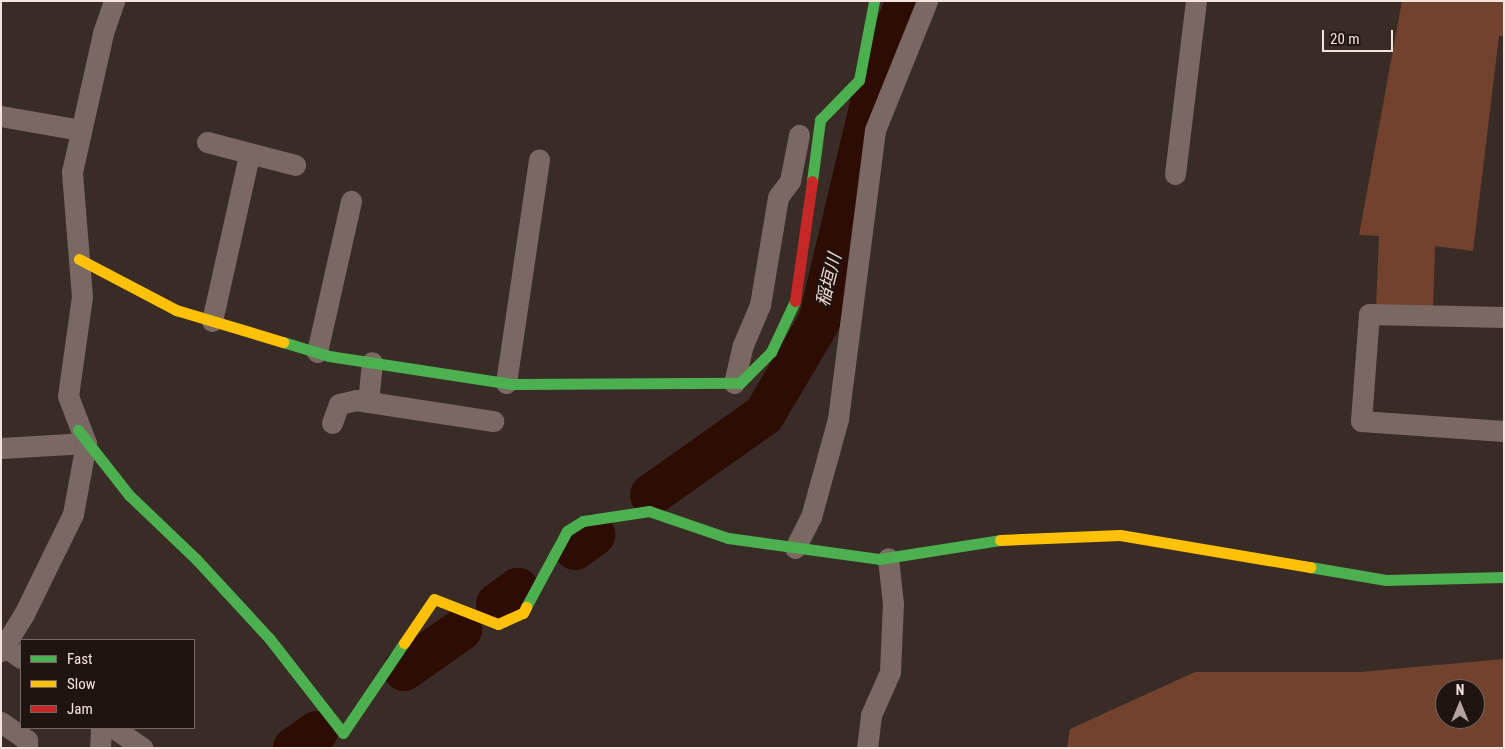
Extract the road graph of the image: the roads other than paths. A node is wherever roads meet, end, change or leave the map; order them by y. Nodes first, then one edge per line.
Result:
1 (114, 1) edge
2 (874, 1) edge
3 (927, 1) edge
4 (1196, 1) edge
5 (1, 116) edge
6 (80, 130) junction
7 (799, 135) dead end
8 (207, 142) dead end
9 (249, 155) junction
10 (539, 159) dead end
11 (296, 165) dead end
12 (1175, 174) dead end
13 (350, 201) dead end
14 (79, 259) junction
15 (1504, 317) edge
16 (212, 321) junction
17 (316, 352) junction
18 (372, 362) junction
19 (506, 383) junction
20 (734, 383) junction
21 (368, 402) junction
22 (493, 421) dead end
23 (332, 422) dead end
24 (1504, 431) edge
25 (82, 437) junction
26 (1, 448) edge
27 (795, 548) junction
28 (888, 558) junction
29 (1504, 577) edge
30 (3, 648) edge
31 (20, 657) edge
32 (1, 722) edge
33 (101, 729) edge
34 (115, 729) edge
35 (338, 741) edge
36 (27, 748) edge
37 (100, 748) edge
38 (143, 748) edge
39 (867, 748) edge

1 - 6 street
2 - 20 street
3 - 27 street
4 - 12 street
5 - 6 street
6 - 14 street
7 - 20 street
8 - 9 street
9 - 11 street
9 - 16 street
10 - 19 street
13 - 17 street
14 - 16 street
14 - 25 street
15 - 24 street
16 - 17 street
17 - 18 street
18 - 19 street
18 - 21 street
19 - 20 street
21 - 22 street
21 - 23 street
25 - 26 street
25 - 30 street
25 - 35 street
27 - 28 street
27 - 35 street
28 - 29 street
28 - 39 street
30 - 31 street
32 - 36 street
33 - 37 street
34 - 38 street

